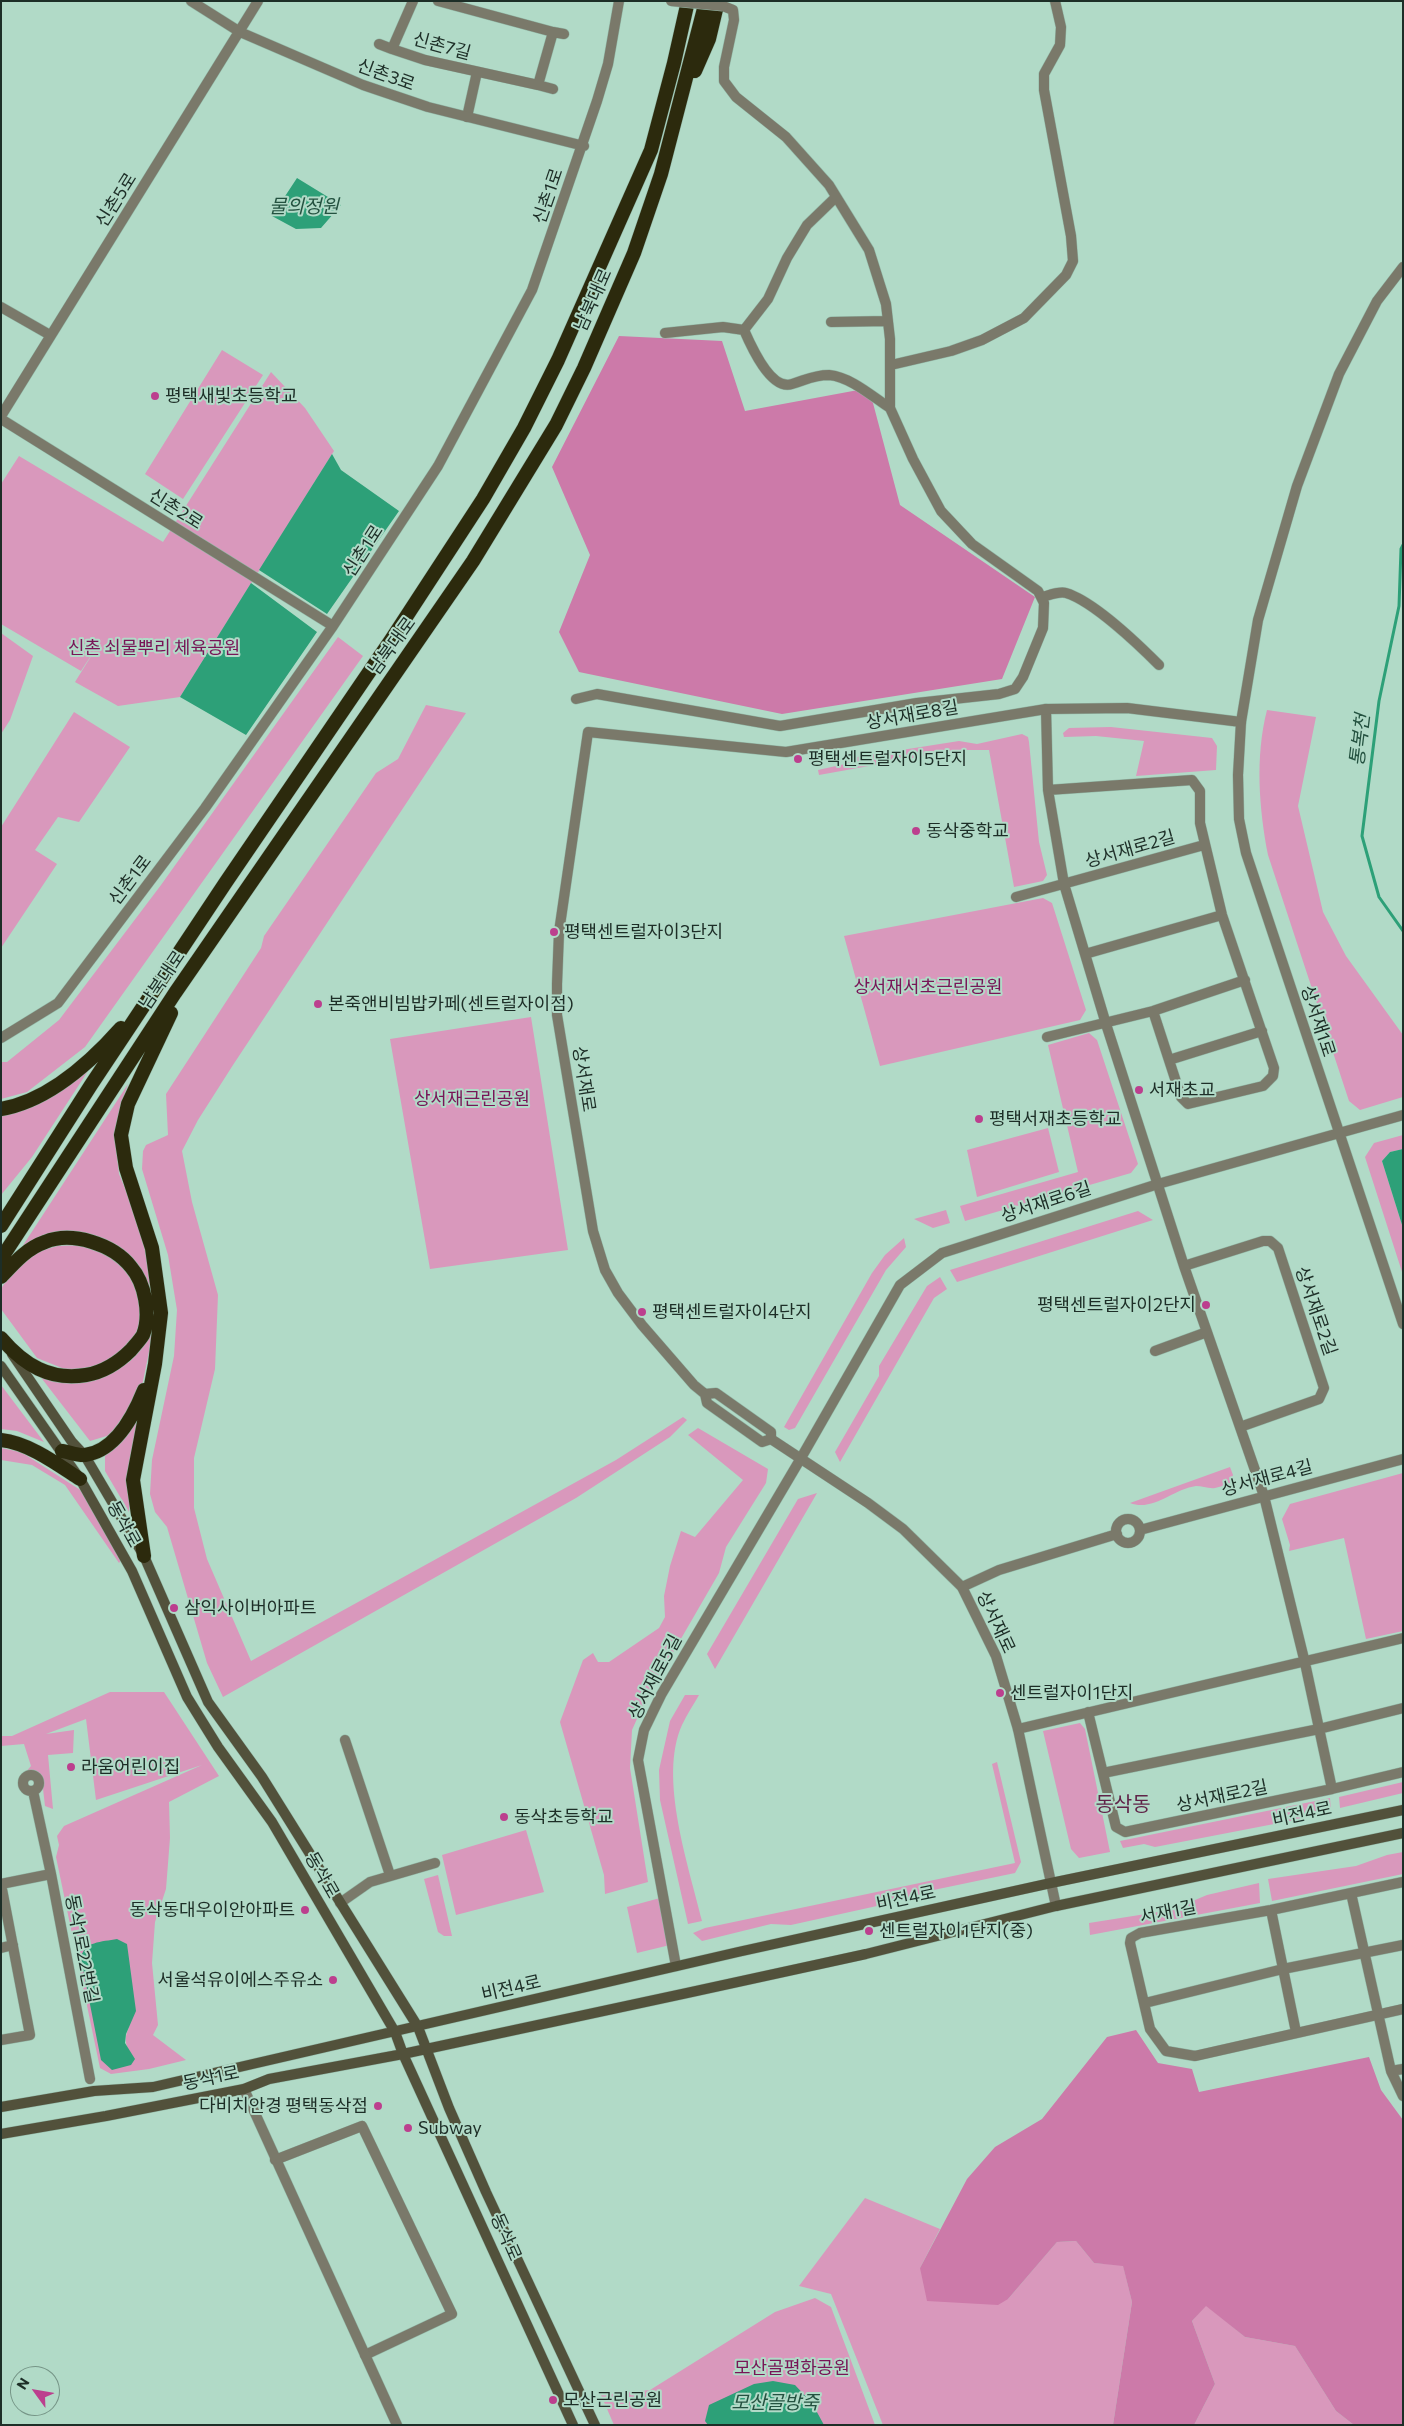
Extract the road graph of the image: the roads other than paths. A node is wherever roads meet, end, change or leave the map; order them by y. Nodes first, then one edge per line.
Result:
1 (192, 1) edge
2 (258, 1) edge
3 (413, 1) edge
4 (438, 1) edge
5 (619, 1) edge
6 (671, 1) edge
7 (678, 1) edge
8 (688, 1) edge
9 (706, 1) edge
10 (1055, 1) edge
11 (720, 3) edge
12 (240, 32) junction
13 (553, 32) junction
14 (564, 34) dead end
15 (379, 44) dead end
16 (392, 49) junction
17 (477, 72) junction
18 (538, 85) junction
19 (553, 89) dead end
20 (684, 91) junction
21 (663, 106) junction
22 (467, 117) junction
23 (584, 146) junction
24 (836, 196) junction
25 (1403, 267) edge
26 (1, 307) edge
27 (888, 321) junction
28 (831, 322) dead end
29 (744, 330) junction
30 (665, 333) dead end
31 (50, 335) junction
32 (891, 365) junction
33 (890, 408) junction
34 (1, 417) edge
35 (1043, 597) junction
36 (333, 626) junction
37 (1159, 665) dead end
38 (576, 700) dead end
39 (1046, 709) junction
40 (1241, 722) junction
41 (588, 732) joint
42 (1048, 790) junction
43 (1204, 845) junction
44 (1064, 884) junction
45 (1016, 897) dead end
46 (1222, 915) junction
47 (1085, 954) junction
48 (1245, 980) junction
49 (155, 991) junction
50 (175, 994) junction
51 (1153, 1011) junction
52 (1106, 1024) junction
53 (1262, 1031) junction
54 (1047, 1037) dead end
55 (1, 1038) edge
56 (1169, 1060) junction
57 (1, 1109) edge
58 (1403, 1115) edge
59 (1339, 1135) junction
60 (1158, 1184) junction
61 (3, 1222) edge
62 (1, 1259) edge
63 (1184, 1266) junction
64 (1, 1277) edge
65 (1403, 1324) edge
66 (1207, 1332) junction
67 (1, 1338) edge
68 (1155, 1352) dead end
69 (155, 1364) junction
70 (1, 1366) edge
71 (705, 1394) junction
72 (1240, 1427) junction
73 (771, 1439) junction
74 (1, 1440) edge
75 (62, 1451) junction
76 (85, 1456) junction
77 (801, 1458) junction
78 (1403, 1460) edge
79 (80, 1479) junction
80 (1264, 1496) junction
81 (1140, 1530) junction
82 (1117, 1534) junction
83 (144, 1556) junction
84 (962, 1587) junction
85 (1403, 1638) edge
86 (1305, 1663) junction
87 (1403, 1708) edge
88 (1088, 1712) junction
89 (1018, 1729) junction
90 (1319, 1729) junction
91 (345, 1740) dead end
92 (1403, 1772) edge
93 (1103, 1773) junction
94 (1332, 1789) junction
95 (33, 1791) dead end
96 (1403, 1810) edge
97 (1403, 1833) edge
98 (435, 1863) dead end
99 (51, 1874) junction
100 (390, 1875) junction
101 (1403, 1882) edge
102 (1051, 1883) junction
103 (1, 1884) edge
104 (1351, 1892) junction
105 (340, 1903) junction
106 (1056, 1906) junction
107 (1271, 1910) junction
108 (13, 1945) junction
109 (1403, 1945) edge
110 (1, 1948) edge
111 (1364, 1952) junction
112 (676, 1966) junction
113 (1283, 1969) junction
114 (1145, 2003) junction
115 (1403, 2009) edge
116 (1379, 2014) junction
117 (418, 2027) junction
118 (395, 2032) junction
119 (1296, 2032) junction
120 (1, 2040) edge
121 (426, 2049) junction
122 (403, 2054) junction
123 (1403, 2069) edge
124 (1391, 2072) junction
125 (90, 2079) dead end
126 (244, 2089) junction
127 (1403, 2096) edge
128 (1, 2107) edge
129 (1, 2134) edge
130 (275, 2160) junction
131 (366, 2355) junction
132 (397, 2425) edge
133 (573, 2425) edge
134 (595, 2425) edge

1 - 12 street, 신촌3로
2 - 12 street, 신촌5로
3 - 16 street, 신촌7길
4 - 13 street
5 - 23 street, 신촌1로
6 - 11 street, bridge
7 - 21 highway
8 - 21 highway, 남북대로
9 - 20 highway, 남북대로
10 - 32 street
11 - 20 highway
11 - 24 street
12 - 22 street, 신촌3로
12 - 31 street, 신촌5로
13 - 14 street
13 - 18 street
15 - 16 street
16 - 17 street, 신촌7길
17 - 18 street, 신촌7길
17 - 22 street, 신촌7길
18 - 19 street, 신촌7길
20 - 50 highway, 남북대로
21 - 49 highway, 남북대로
22 - 23 street, 신촌3로
23 - 36 street, 신촌1로
24 - 27 street
24 - 29 street
25 - 40 street, 상서재1로
26 - 31 street
27 - 28 street
27 - 32 street
29 - 30 street
29 - 33 street
31 - 34 street, 신촌5로
32 - 33 street
33 - 35 street
34 - 36 street, 신촌2로
35 - 37 street
35 - 38 street
36 - 55 street, 신촌1로
39 - 40 street, 상서재로8길
39 - 41 street, 상서재로8길
39 - 42 street, 상서재로2길
40 - 59 street, 상서재1로
41 - 71 street, 상서재로
42 - 43 street
42 - 44 street, 상서재로2길
43 - 44 street, 상서재로2길
43 - 46 street
44 - 45 street
44 - 47 street, 상서재로2길
46 - 47 street
46 - 48 street
47 - 52 street, 상서재로2길
48 - 51 street
48 - 53 street
49 - 57 highway
49 - 61 highway, 남북대로
50 - 62 highway, 남북대로
50 - 69 highway
51 - 52 street
51 - 56 street
52 - 54 street
52 - 60 street, 상서재로2길
53 - 56 street
53 - 56 street
58 - 59 street, 상서재로6길
59 - 60 street, 상서재로6길
59 - 65 street, 상서재1로
60 - 63 street, 상서재로2길
60 - 77 street, 상서재로6길
63 - 66 street, 상서재로2길
63 - 72 street, 상서재로2길
64 - 67 highway
66 - 68 street
66 - 72 street, 상서재로2길
67 - 76 main road, 동삭로
69 - 76 highway
69 - 83 highway
70 - 75 main road, 동삭로
71 - 73 street, 상서재로
71 - 73 street, 상서재로
72 - 80 street, 상서재로2길
73 - 77 street, 상서재로
74 - 79 highway
75 - 76 highway
75 - 79 main road, 동삭로
76 - 83 main road, 동삭로
77 - 84 street, 상서재로
77 - 112 street, 상서재로5길
78 - 80 street, 상서재로4길
79 - 118 main road, 동삭로
80 - 81 street, 상서재로4길
80 - 86 street, 상서재로2길
81 - 82 street
81 - 82 street
82 - 84 street
83 - 105 main road, 동삭로
84 - 89 street, 상서재로
85 - 86 street
86 - 88 street
86 - 90 street, 상서재로2길
87 - 90 street
88 - 89 street
88 - 93 street, 상서재로2길
89 - 102 street, 상서재로
90 - 93 street
90 - 94 street, 상서재로2길
91 - 100 street
92 - 94 street, 상서재로2길
93 - 94 street, 상서재로2길
95 - 99 street
96 - 102 main road, 비전4로
97 - 106 main road
98 - 100 street, 동삭로
99 - 103 street, 동삭1로22번길
99 - 125 street, 동삭1로22번길
100 - 105 street, 동삭로
101 - 104 street, 서재1길
102 - 106 street, 상서재로
102 - 112 main road, 비전4로
103 - 108 street
104 - 107 street, 서재1길
104 - 111 street
105 - 117 main road, 동삭로
106 - 121 main road
107 - 113 street
107 - 114 street, 서재1길
108 - 110 street
108 - 120 street
109 - 111 street
111 - 113 street
111 - 116 street
112 - 117 main road, 비전4로
113 - 114 street
113 - 119 street
114 - 119 street
115 - 116 street
116 - 119 street
116 - 124 street
117 - 118 main road, 동삭1로
117 - 121 main road, 동삭로
118 - 122 main road, 동삭로
118 - 128 main road, 동삭1로
121 - 122 main road, 동삭1로
121 - 134 main road, 동삭로
122 - 126 main road, 동삭1로
122 - 133 main road, 동삭로
123 - 124 street
124 - 127 street
126 - 129 main road, 동삭1로
126 - 130 street
130 - 131 street
130 - 131 street
131 - 132 street

